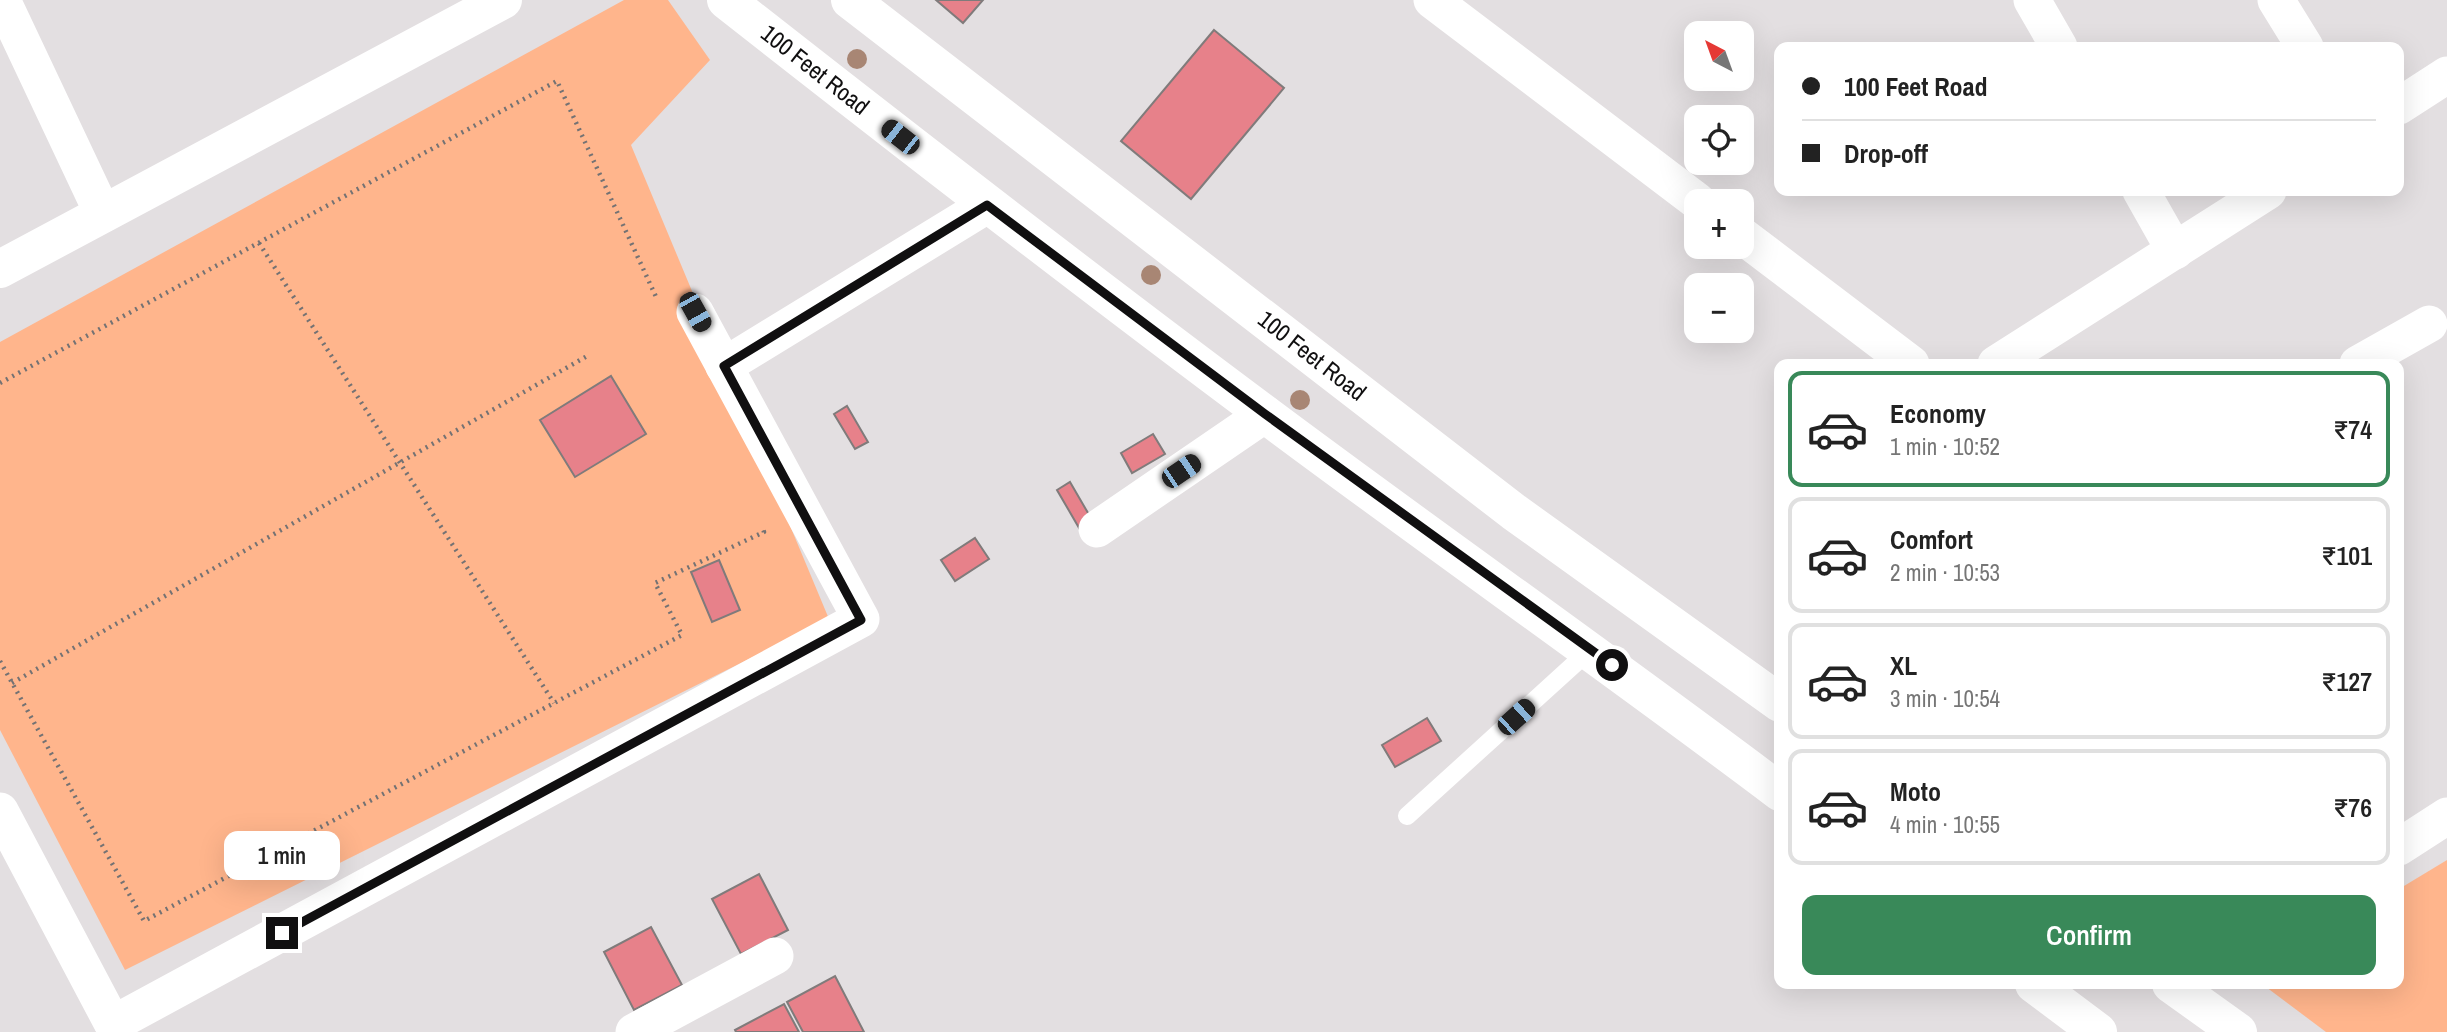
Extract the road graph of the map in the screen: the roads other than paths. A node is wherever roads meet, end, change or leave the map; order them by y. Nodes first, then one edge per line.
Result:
1 (2, 0) edge
2 (503, 0) edge
3 (726, 0) edge
4 (850, 0) edge
5 (1432, 0) edge
6 (2032, 0) edge
7 (2276, 0) edge
8 (2056, 42) edge
9 (2302, 42) edge
10 (2447, 75) edge
11 (2404, 103) edge
12 (1684, 191) edge
13 (2144, 196) edge
14 (2260, 196) edge
15 (987, 205) junction
16 (103, 214) junction
17 (1754, 245) edge
18 (2175, 251) junction
19 (0, 269) edge
20 (678, 309) road end
21 (2441, 329) edge
22 (1904, 359) edge
23 (2004, 359) edge
24 (2370, 359) edge
25 (724, 366) junction
26 (1265, 414) junction
27 (1097, 529) dead end
28 (1591, 649) junction
29 (1774, 699) edge
30 (1774, 787) edge
31 (0, 811) edge
32 (1407, 816) dead end
33 (2447, 816) edge
34 (2404, 844) edge
35 (775, 956) dead end
36 (2041, 989) edge
37 (2184, 989) edge
38 (115, 1028) edge
39 (634, 1032) edge
40 (2098, 1032) edge
41 (2238, 1032) edge

1 - 16 street
2 - 16 main road
3 - 15 main road, 100 Feet Road
4 - 29 main road, 100 Feet Road
5 - 12 street
6 - 8 street
7 - 9 street
10 - 11 street
13 - 18 street
14 - 18 street
15 - 25 street
15 - 26 main road, 100 Feet Road
16 - 19 main road
17 - 22 street
18 - 23 street
20 - 25 street
21 - 24 street
25 - 38 street
26 - 27 street
26 - 28 main road, 100 Feet Road
28 - 30 main road, 100 Feet Road
28 - 32 lane
31 - 38 street
33 - 34 street
35 - 39 street
36 - 40 main road
37 - 41 main road

